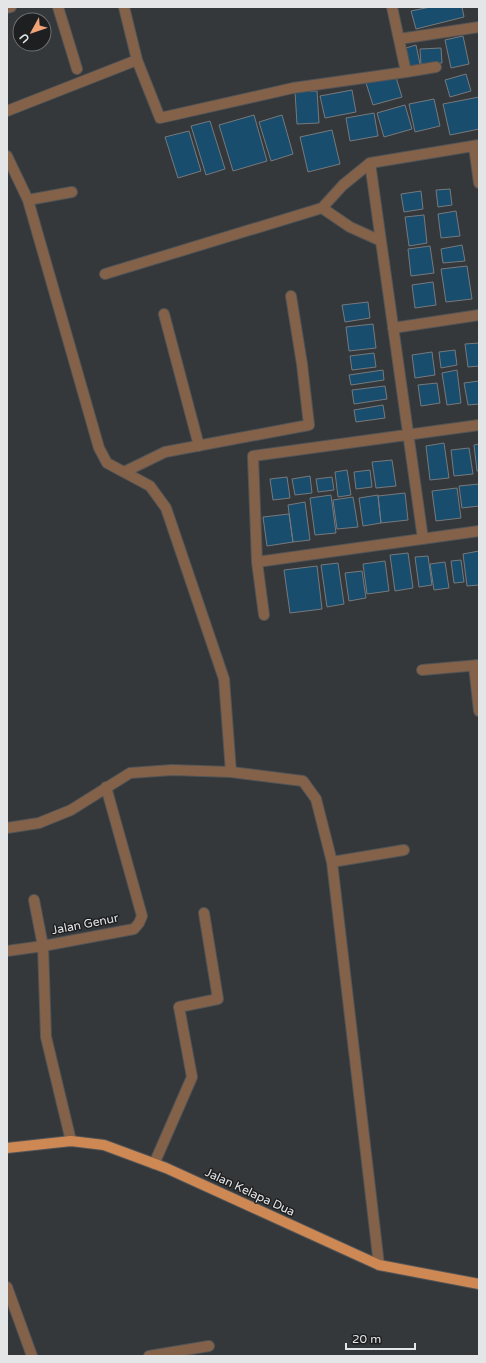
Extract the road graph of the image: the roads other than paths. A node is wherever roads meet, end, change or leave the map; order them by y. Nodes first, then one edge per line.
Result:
1 (11, 7) edge
2 (58, 7) edge
3 (124, 7) edge
4 (392, 7) edge
5 (7, 8) edge
6 (479, 27) edge
7 (399, 39) junction
8 (136, 60) junction
9 (436, 67) dead end
10 (77, 68) dead end
11 (406, 72) junction
12 (7, 111) edge
13 (476, 146) edge
14 (7, 156) edge
15 (370, 163) junction
16 (479, 183) edge
17 (72, 192) dead end
18 (28, 200) junction
19 (322, 208) junction
20 (381, 241) junction
21 (105, 274) dead end
22 (291, 296) dead end
23 (164, 314) dead end
24 (479, 316) edge
25 (393, 328) junction
26 (479, 425) edge
27 (408, 435) junction
28 (199, 446) junction
29 (124, 472) junction
30 (479, 531) edge
31 (423, 538) junction
32 (257, 562) junction
33 (264, 615) dead end
34 (476, 665) edge
35 (422, 670) dead end
36 (479, 711) edge
37 (231, 772) junction
38 (106, 787) junction
39 (7, 828) edge
40 (404, 850) dead end
41 (332, 862) junction
42 (34, 900) dead end
43 (204, 913) dead end
44 (43, 946) junction
45 (7, 951) edge
46 (71, 1142) junction
47 (7, 1148) edge
48 (154, 1164) junction
49 (379, 1265) junction
50 (479, 1284) edge
51 (7, 1287) edge
52 (209, 1346) dead end
53 (32, 1356) edge
54 (149, 1356) edge

1 - 5 street
2 - 10 street
3 - 8 street
4 - 7 street
6 - 7 street
7 - 11 street
8 - 11 street
8 - 12 street
9 - 11 street
13 - 15 street
13 - 16 street
14 - 18 street
15 - 19 street
15 - 20 street
17 - 18 street
18 - 29 street
19 - 20 street
19 - 21 street
20 - 25 street
22 - 28 street
23 - 28 street
24 - 25 street
25 - 27 street
26 - 27 street
27 - 31 street
27 - 32 street
28 - 29 street
29 - 37 street
30 - 31 street
31 - 32 street
32 - 33 street
34 - 35 street
34 - 36 street
37 - 38 street
37 - 41 street
38 - 39 street
38 - 44 street, Jalan Genur
40 - 41 street
41 - 49 street
42 - 44 street
43 - 48 street
44 - 45 street
44 - 46 street, Jalan Genur
46 - 47 main road, Jalan Kelapa Dua
46 - 48 main road, Jalan Kelapa Dua
48 - 49 main road, Jalan Kelapa Dua
49 - 50 main road, Jalan Kelapa Dua
51 - 53 street
52 - 54 street

